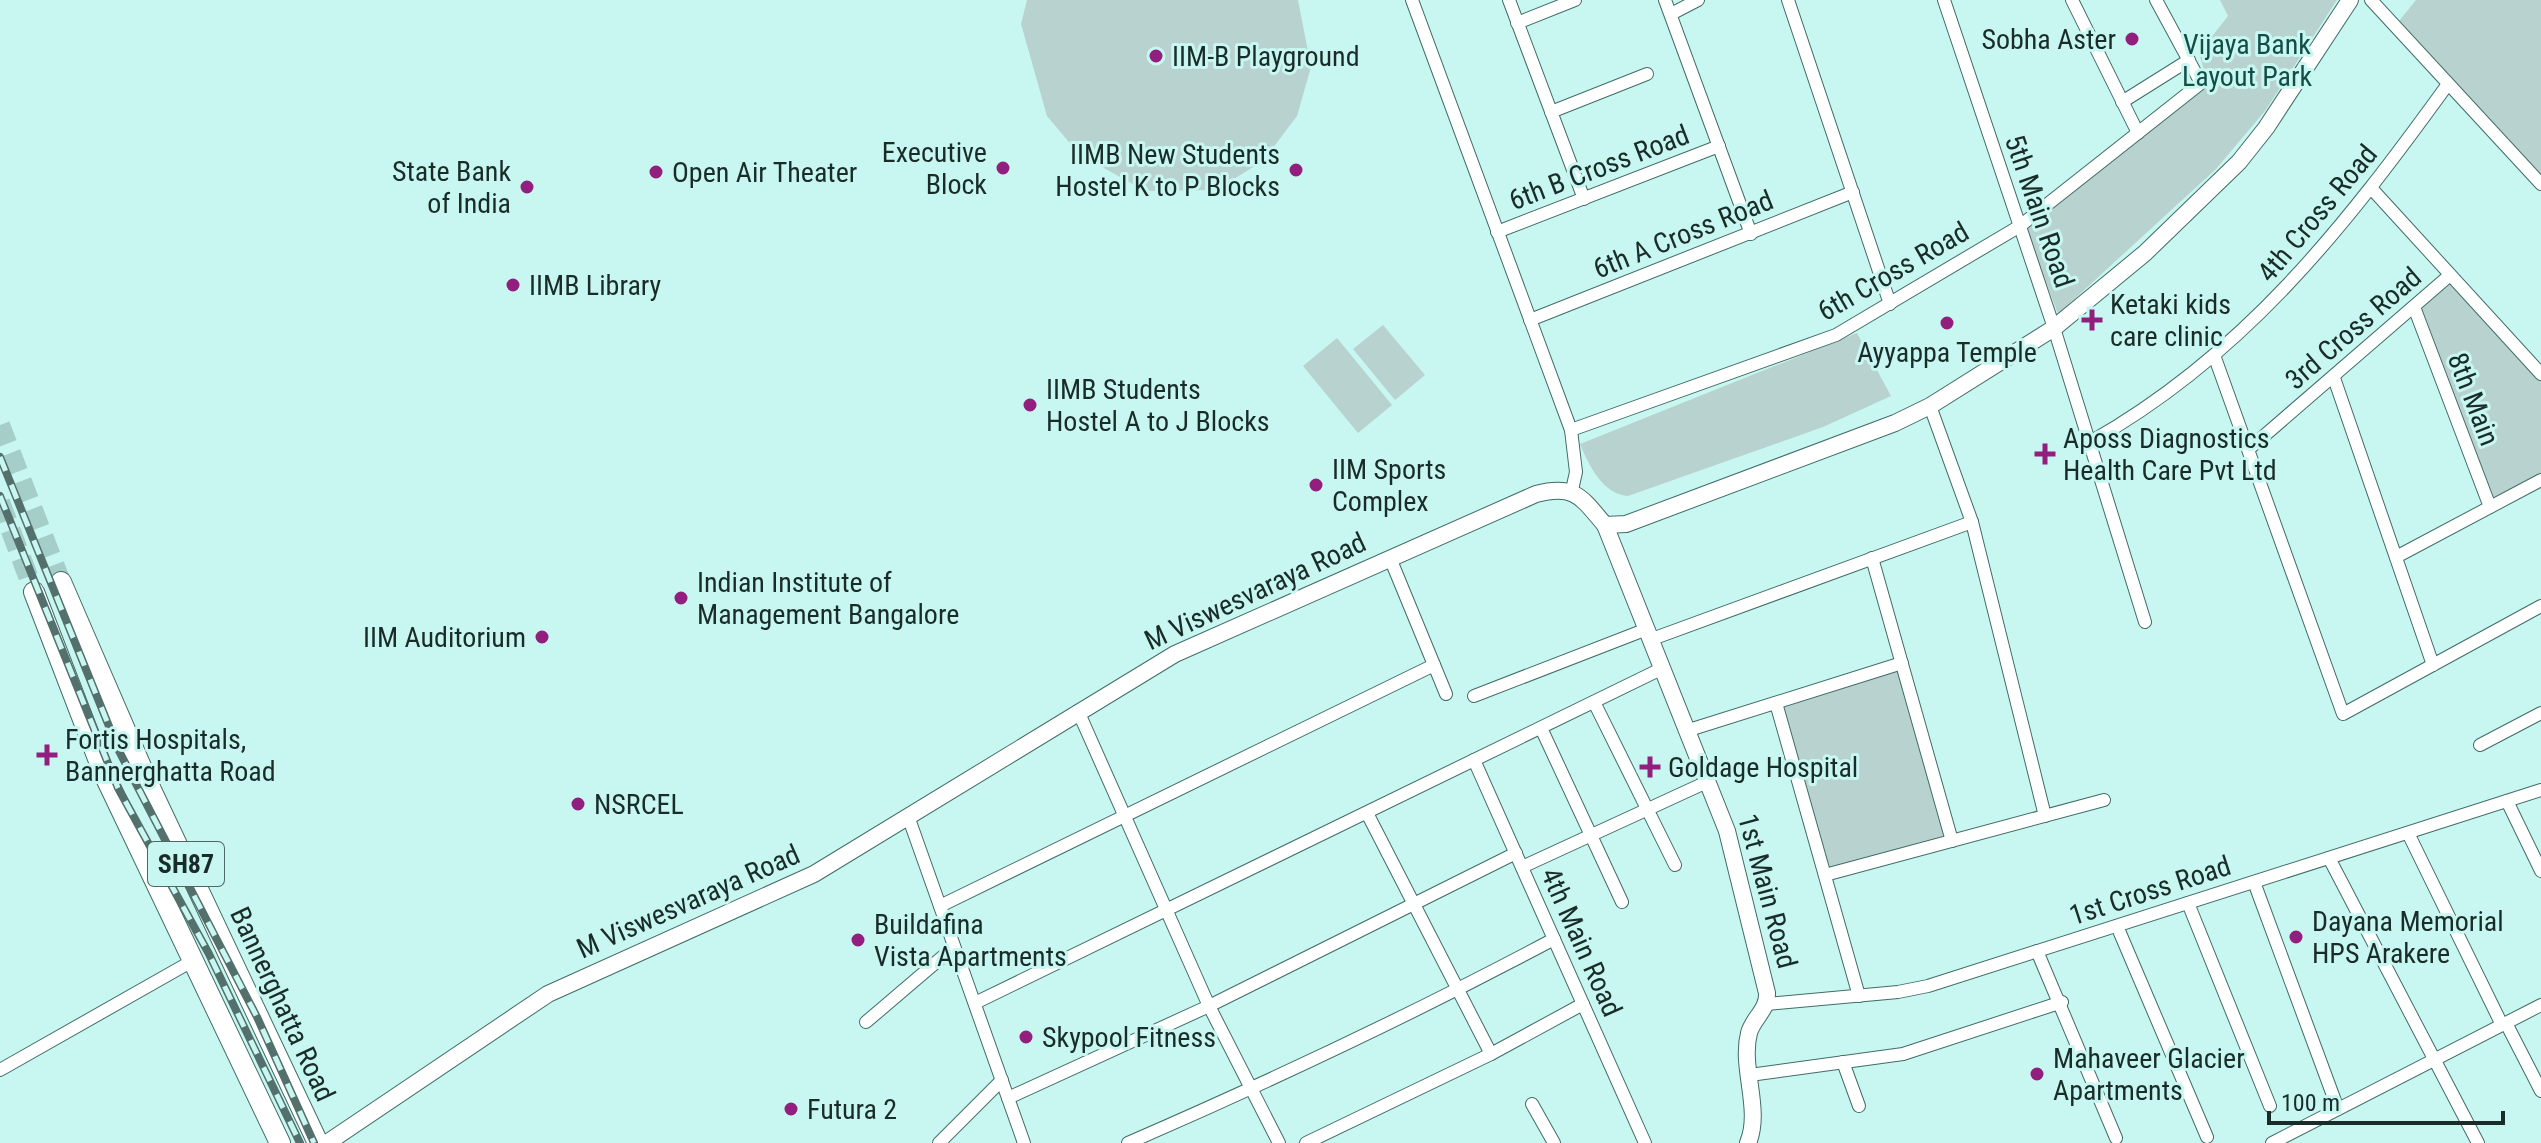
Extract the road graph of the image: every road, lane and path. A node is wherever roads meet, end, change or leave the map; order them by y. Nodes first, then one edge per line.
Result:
1 (1412, 0) edge
2 (1509, 0) edge
3 (1575, 0) edge
4 (1665, 0) edge
5 (1698, 0) edge
6 (1788, 0) edge
7 (1944, 0) edge
8 (2072, 0) edge
9 (2156, 0) edge
10 (2350, 0) edge
11 (2371, 0) edge
12 (1671, 14) junction
13 (1517, 23) junction
14 (2189, 60) junction
15 (1647, 74) dead end
16 (2448, 84) junction
17 (2122, 102) junction
18 (1551, 112) junction
19 (2138, 133) junction
20 (1719, 146) junction
21 (2541, 184) edge
22 (2372, 189) junction
23 (1853, 192) junction
24 (1584, 199) junction
25 (2020, 226) junction
26 (1497, 232) junction
27 (1751, 234) junction
28 (2450, 275) junction
29 (1890, 304) junction
30 (2414, 307) junction
31 (1530, 320) junction
32 (2054, 328) junction
33 (2214, 355) junction
34 (2541, 374) edge
35 (2334, 378) junction
36 (1930, 406) junction
37 (1571, 430) junction
38 (2090, 442) junction
39 (2250, 448) junction
40 (2541, 480) edge
41 (1572, 490) junction
42 (2490, 507) junction
43 (1972, 522) junction
44 (1605, 525) junction
45 (2396, 557) junction
46 (1390, 558) junction
47 (1872, 558) junction
48 (61, 582) tunnel mouth
49 (34, 592) tunnel mouth
50 (2541, 606) edge
51 (2145, 622) dead end
52 (1650, 634) junction
53 (1902, 663) junction
54 (1434, 665) junction
55 (2433, 665) junction
56 (1663, 668) junction
57 (1446, 694) dead end
58 (1474, 696) dead end
59 (1594, 702) junction
60 (1776, 703) junction
61 (1078, 711) junction
62 (2541, 713) edge
63 (1541, 728) junction
64 (1689, 730) junction
65 (2480, 745) dead end
66 (1474, 760) junction
67 (1709, 781) junction
68 (2541, 790) edge
69 (2104, 800) dead end
70 (2507, 801) junction
71 (1648, 808) junction
72 (1367, 813) junction
73 (908, 816) junction
74 (2045, 816) junction
75 (1125, 818) junction
76 (2408, 833) junction
77 (1591, 835) junction
78 (1952, 841) junction
79 (1516, 853) junction
80 (2329, 858) junction
81 (1675, 865) dead end
82 (1522, 867) junction
83 (2541, 871) edge
84 (1825, 875) junction
85 (2254, 882) junction
86 (1622, 902) dead end
87 (2188, 903) junction
88 (1412, 904) junction
89 (940, 906) junction
90 (1166, 910) junction
91 (2117, 926) junction
92 (1554, 939) junction
93 (954, 947) junction
94 (2037, 951) junction
95 (194, 960) junction
96 (1457, 990) junction
97 (1859, 996) junction
98 (2062, 1002) junction
99 (975, 1003) junction
100 (1583, 1004) junction
101 (1767, 1004) junction
102 (2541, 1005) edge
103 (1209, 1006) junction
104 (866, 1022) dead end
105 (2504, 1024) junction
106 (1491, 1054) junction
107 (2436, 1058) junction
108 (1843, 1062) junction
109 (0, 1070) edge
110 (1750, 1075) junction
111 (1002, 1080) junction
112 (1254, 1088) junction
113 (2541, 1091) edge
114 (1008, 1098) junction
115 (1532, 1104) dead end
116 (1859, 1106) dead end
117 (2270, 1106) dead end
118 (2338, 1109) junction
119 (2207, 1137) dead end
120 (2116, 1138) dead end
121 (280, 1143) edge
122 (318, 1143) edge
123 (327, 1143) edge
124 (939, 1143) edge
125 (1024, 1143) edge
126 (1128, 1143) edge
127 (1279, 1143) edge
128 (1306, 1143) edge
129 (1554, 1143) edge
130 (1645, 1143) edge
131 (1748, 1143) edge
132 (2272, 1143) edge
133 (2478, 1143) edge

1 - 26 street
2 - 13 street
3 - 13 street
4 - 12 street
5 - 12 street
6 - 23 street
7 - 25 street, 5th Main Road
8 - 17 street
9 - 14 street
10 - 32 street
11 - 16 street
12 - 20 street
13 - 18 street
14 - 17 street
14 - 19 street, 6th Cross Road
15 - 18 street
16 - 21 street
16 - 22 street, 4th Cross Road
17 - 19 street
18 - 24 street
19 - 25 street, 6th Cross Road
20 - 24 street, 6th B Cross Road
20 - 27 street
22 - 28 street
22 - 33 street, 4th Cross Road
23 - 27 street, 6th A Cross Road
23 - 29 street
24 - 26 street, 6th B Cross Road
25 - 29 street, 6th Cross Road
25 - 32 street, 5th Main Road
26 - 31 street
27 - 31 street, 6th A Cross Road
28 - 30 street, 3rd Cross Road
28 - 34 street
29 - 37 street, 6th Cross Road
30 - 35 street, 3rd Cross Road
30 - 42 street, 8th Main
31 - 37 street
32 - 36 street
32 - 38 street, 5th Main Road
33 - 38 street, 4th Cross Road
33 - 39 street
35 - 39 street, 3rd Cross Road
35 - 45 street
36 - 43 street
36 - 44 street
37 - 41 street
38 - 51 street, 5th Main Road
39 - 55 street
40 - 42 street
41 - 44 street
41 - 46 street, M Viswesvaraya Road
42 - 45 street
43 - 47 street
43 - 74 street
44 - 52 street, 1st Main Road
45 - 55 street
46 - 54 street
46 - 61 street, M Viswesvaraya Road
47 - 52 street
47 - 53 street
48 - 122 main road, Bannerghatta Road / SH87
49 - 95 main road, SH87
50 - 55 street
52 - 56 street, 1st Main Road
52 - 58 street
53 - 60 street
53 - 78 street
54 - 57 street
54 - 75 street
56 - 59 street
56 - 64 street, 1st Main Road
59 - 63 street
59 - 71 street
60 - 64 street
60 - 84 street
61 - 73 street, M Viswesvaraya Road
61 - 75 street
62 - 65 street
63 - 66 street
63 - 77 street
64 - 67 street, 1st Main Road
66 - 72 street
66 - 79 street, 4th Main Road
67 - 71 street
67 - 101 street, 1st Main Road
68 - 70 street, 1st Cross Road
69 - 74 street
70 - 76 street, 1st Cross Road
70 - 83 street
71 - 77 street
71 - 81 street
72 - 88 street
72 - 90 street
73 - 89 street
73 - 123 street, M Viswesvaraya Road
74 - 78 street
75 - 89 street
75 - 90 street
76 - 80 street, 1st Cross Road
76 - 105 street
77 - 82 street
77 - 86 street
78 - 84 street
79 - 82 street, 4th Main Road
79 - 88 street
80 - 85 street, 1st Cross Road
80 - 107 street
82 - 92 street, 4th Main Road
84 - 97 street
85 - 87 street, 1st Cross Road
85 - 118 street
87 - 91 street, 1st Cross Road
87 - 117 street
88 - 96 street
88 - 103 street
89 - 93 street
90 - 99 street
90 - 103 street
91 - 94 street, 1st Cross Road
91 - 119 street
92 - 96 street
92 - 100 street, 4th Main Road
93 - 99 street
93 - 104 street
94 - 97 street, 1st Cross Road
94 - 98 street
95 - 109 street
95 - 121 main road, SH87
96 - 106 street
96 - 112 street
97 - 101 street, 1st Cross Road
98 - 108 street
98 - 120 street
99 - 111 street
100 - 106 street
100 - 130 street, 4th Main Road
101 - 110 street, 1st Main Road
102 - 105 street
103 - 112 street
103 - 114 street
105 - 107 street
105 - 113 street
106 - 128 street
107 - 118 street
107 - 133 street
108 - 110 street
108 - 116 street
110 - 131 street, 1st Main Road
111 - 114 street
111 - 124 street
112 - 126 street
112 - 127 street
114 - 125 street
115 - 129 street
118 - 132 street

